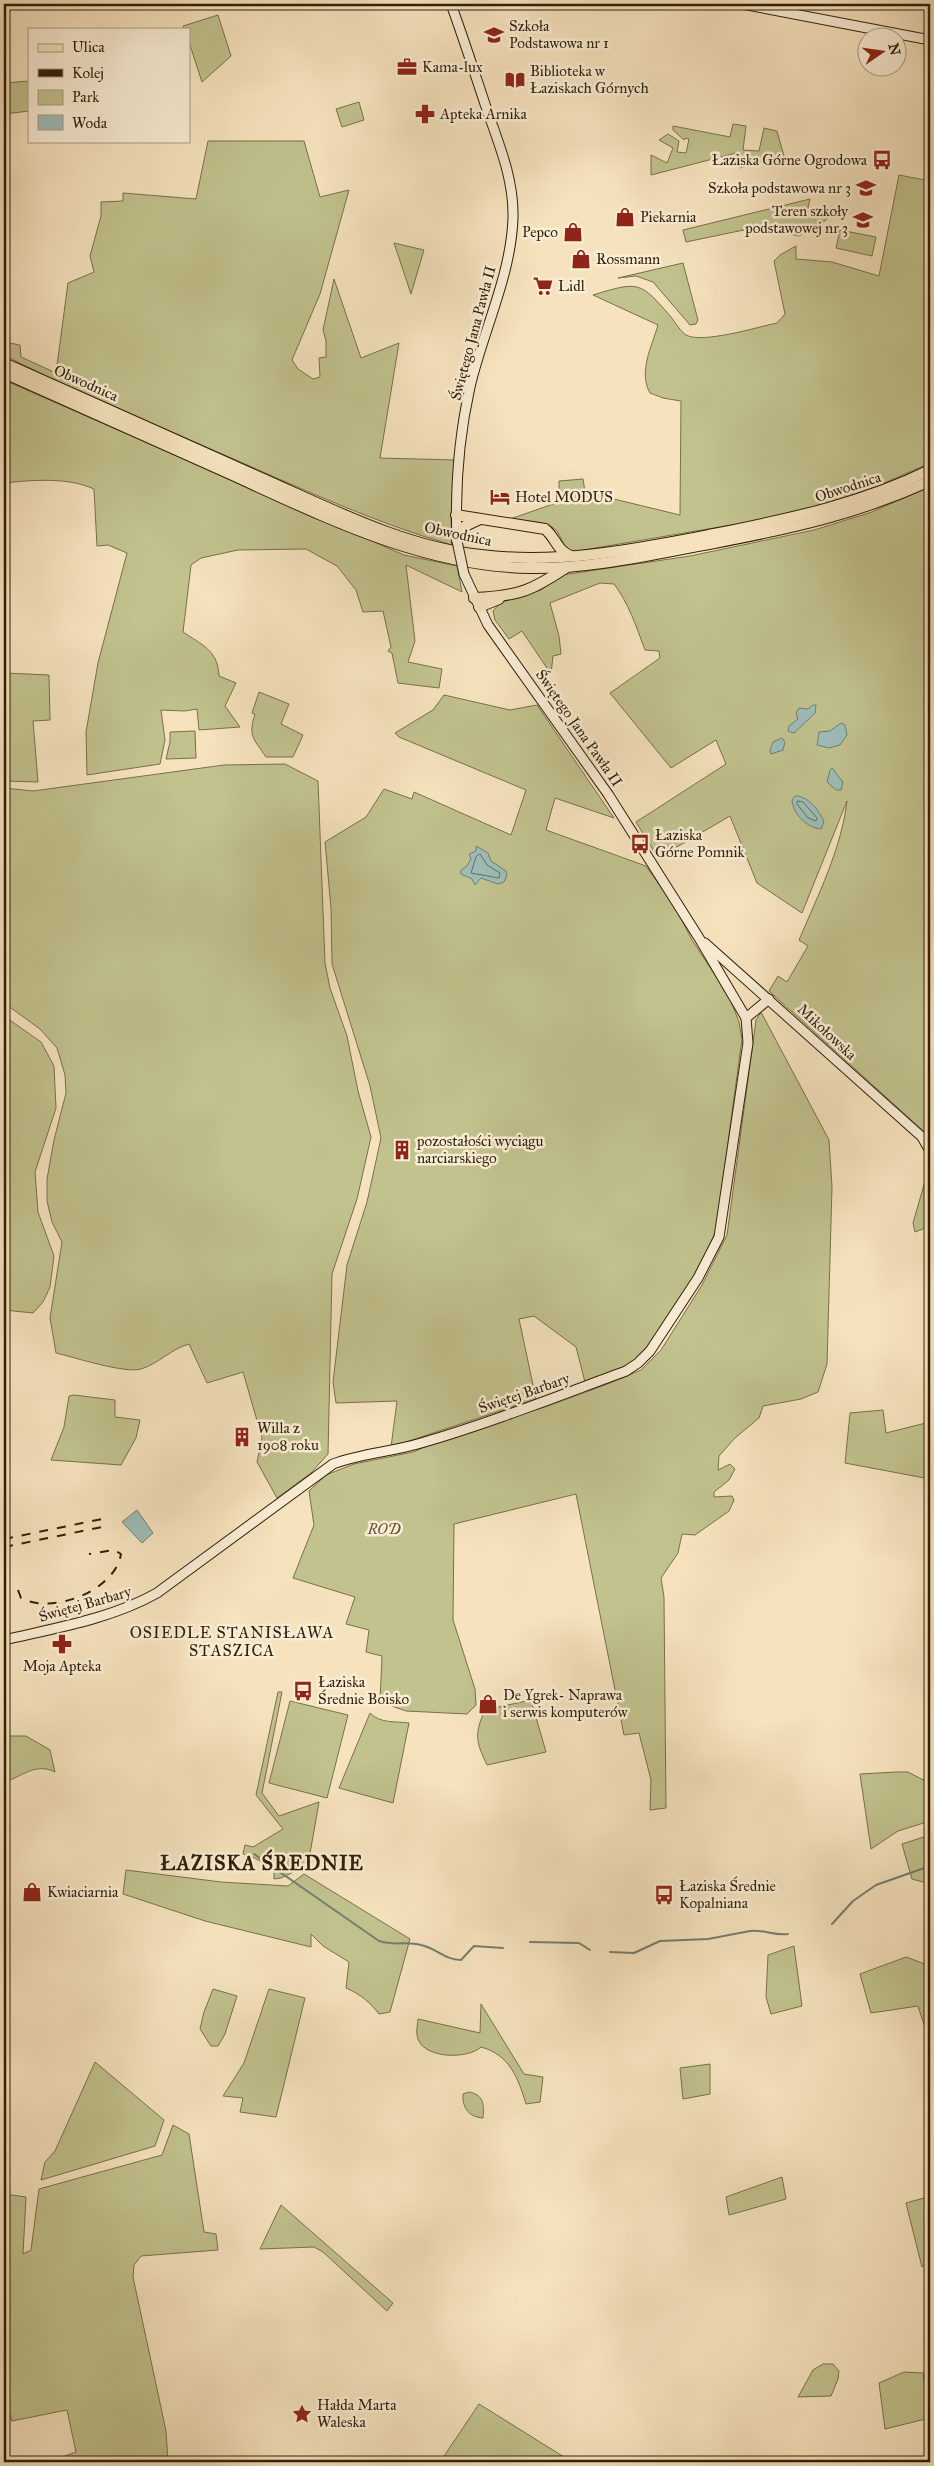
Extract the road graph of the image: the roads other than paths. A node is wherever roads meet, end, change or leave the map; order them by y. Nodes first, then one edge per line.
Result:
1 (451, 4) edge
2 (742, 4) edge
3 (930, 40) edge
4 (4, 363) edge
5 (4, 374) edge
6 (930, 470) edge
7 (930, 481) edge
8 (456, 515) junction
9 (478, 520) junction
10 (457, 541) junction
11 (554, 542) junction
12 (575, 557) junction
13 (541, 559) junction
14 (568, 567) junction
15 (529, 568) junction
16 (535, 588) junction
17 (477, 603) junction
18 (699, 938) junction
19 (769, 999) junction
20 (746, 1018) junction
21 (930, 1151) edge
22 (4, 1640) edge

1 - 8 street, Świętego Jana Pawła II
2 - 3 street
4 - 13 main road, Obwodnica
5 - 15 main road, Obwodnica
6 - 12 main road, Obwodnica
7 - 14 main road, Obwodnica
8 - 9 main road
8 - 10 street, Świętego Jana Pawła II
9 - 10 main road
9 - 11 main road
10 - 17 street, Świętego Jana Pawła II, bridge
11 - 12 main road
11 - 13 main road
12 - 13 main road, Obwodnica
14 - 15 main road, Obwodnica
14 - 16 main road
15 - 16 main road
16 - 17 main road
17 - 18 street, Świętego Jana Pawła II
18 - 19 street, Mikołowska
18 - 20 street, Świętej Barbary
19 - 20 street
19 - 21 street, Mikołowska
20 - 22 street, Świętej Barbary

